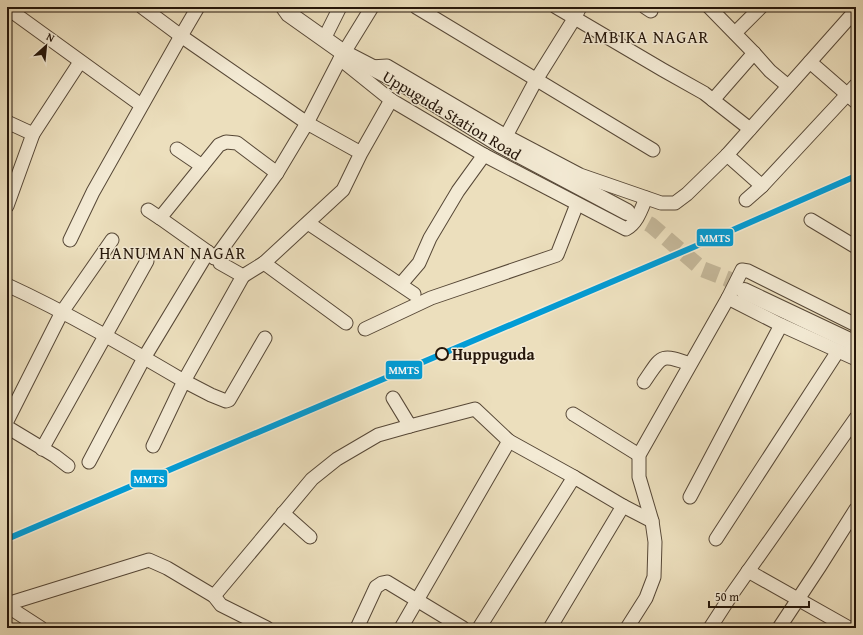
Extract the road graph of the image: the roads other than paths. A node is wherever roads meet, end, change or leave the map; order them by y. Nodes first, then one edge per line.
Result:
1 (142, 7) edge
2 (198, 7) edge
3 (340, 7) edge
4 (372, 7) edge
5 (416, 7) edge
6 (556, 7) edge
7 (580, 7) edge
8 (709, 7) edge
9 (761, 7) edge
10 (7, 8) edge
11 (289, 9) edge
12 (856, 10) edge
13 (574, 19) junction
14 (735, 33) junction
15 (181, 36) junction
16 (324, 39) junction
17 (754, 53) junction
18 (342, 56) junction
19 (80, 62) junction
20 (810, 62) junction
21 (371, 67) junction
22 (536, 80) junction
23 (788, 86) junction
24 (853, 94) edge
25 (391, 100) junction
26 (713, 100) junction
27 (141, 104) junction
28 (7, 122) edge
29 (307, 123) junction
30 (750, 129) junction
31 (33, 134) junction
32 (506, 136) junction
33 (177, 149) dead end
34 (653, 150) dead end
35 (361, 153) junction
36 (484, 155) junction
37 (727, 156) junction
38 (202, 166) junction
39 (277, 173) junction
40 (762, 186) junction
41 (646, 198) junction
42 (746, 200) dead end
43 (577, 204) junction
44 (7, 205) edge
45 (148, 210) dead end
46 (627, 212) tunnel mouth
47 (160, 218) junction
48 (811, 220) dead end
49 (308, 223) junction
50 (70, 240) dead end
51 (112, 240) dead end
52 (856, 247) edge
53 (208, 252) junction
54 (147, 261) dead end
55 (220, 263) junction
56 (264, 263) junction
57 (243, 276) junction
58 (401, 284) junction
59 (7, 285) edge
60 (744, 291) tunnel mouth
61 (414, 294) dead end
62 (728, 298) junction
63 (62, 312) junction
64 (346, 322) dead end
65 (781, 325) junction
66 (856, 325) edge
67 (365, 329) dead end
68 (105, 336) junction
69 (265, 338) dead end
70 (856, 344) edge
71 (838, 351) junction
72 (144, 358) junction
73 (856, 359) edge
74 (690, 364) junction
75 (184, 381) junction
76 (644, 382) dead end
77 (393, 398) dead end
78 (573, 414) dead end
79 (856, 418) edge
80 (7, 421) edge
81 (410, 426) junction
82 (7, 427) edge
83 (509, 442) junction
84 (153, 446) dead end
85 (42, 449) junction
86 (639, 455) junction
87 (89, 462) dead end
88 (68, 466) dead end
89 (574, 477) junction
90 (690, 497) dead end
91 (623, 506) junction
92 (856, 509) edge
93 (283, 513) junction
94 (652, 521) junction
95 (310, 537) dead end
96 (716, 539) dead end
97 (748, 571) junction
98 (214, 596) junction
99 (798, 599) junction
100 (417, 600) junction
101 (7, 605) edge
102 (252, 625) edge
103 (41, 628) edge
104 (267, 628) edge
105 (357, 628) edge
106 (401, 628) edge
107 (463, 628) edge
108 (479, 628) edge
109 (550, 628) edge
110 (628, 628) edge
111 (710, 628) edge
112 (779, 628) edge
113 (849, 628) edge

1 - 15 street
2 - 15 street
3 - 16 street
4 - 18 street
5 - 22 street
6 - 13 street
7 - 13 street
8 - 14 street
9 - 14 street
10 - 19 street
11 - 16 street, Uppuguda Station Road
12 - 20 street
13 - 22 street
13 - 26 street
14 - 17 street
15 - 27 street
15 - 29 street
16 - 18 street, Uppuguda Station Road
17 - 23 street
17 - 26 street
18 - 21 street, Uppuguda Station Road
18 - 25 street
18 - 29 street
19 - 27 street
19 - 31 street
20 - 23 street
20 - 24 street
21 - 32 street
21 - 46 street, Uppuguda Station Road
22 - 32 street
22 - 34 street
23 - 30 street
24 - 40 street
25 - 35 street
25 - 36 street
26 - 30 street
27 - 50 street
28 - 31 street
29 - 35 street
29 - 39 street
30 - 37 street
31 - 44 street
32 - 41 street
33 - 38 street
35 - 49 street
36 - 43 street
36 - 58 street
37 - 40 street
37 - 41 street
38 - 39 street
38 - 47 street
39 - 55 street
40 - 42 street
41 - 43 street
43 - 67 street
45 - 47 street
47 - 53 street
48 - 52 street
49 - 56 street
49 - 58 street
51 - 63 street
53 - 55 street
53 - 72 street
54 - 68 street
55 - 57 street
56 - 57 street
56 - 64 street
57 - 75 street
58 - 61 street
59 - 63 street
60 - 70 street
62 - 65 street
62 - 66 street
62 - 74 street
63 - 68 street
63 - 80 street
65 - 71 street
65 - 90 street
68 - 72 street
68 - 85 street
69 - 75 street
71 - 73 street
71 - 96 street
72 - 75 street
72 - 87 street
74 - 76 street
74 - 86 street
75 - 84 street
77 - 81 street
78 - 86 street
79 - 97 street
81 - 83 street
81 - 93 street
82 - 85 street
83 - 89 street
83 - 100 street
85 - 88 street
86 - 94 street
89 - 91 street
89 - 108 street
91 - 94 street
91 - 109 street
92 - 99 street
93 - 95 street
93 - 98 street
94 - 110 street
97 - 99 street
97 - 111 street
98 - 101 street
98 - 102 street
99 - 112 street
99 - 113 street
100 - 105 street
100 - 106 street
100 - 107 street
101 - 103 street
102 - 104 street

